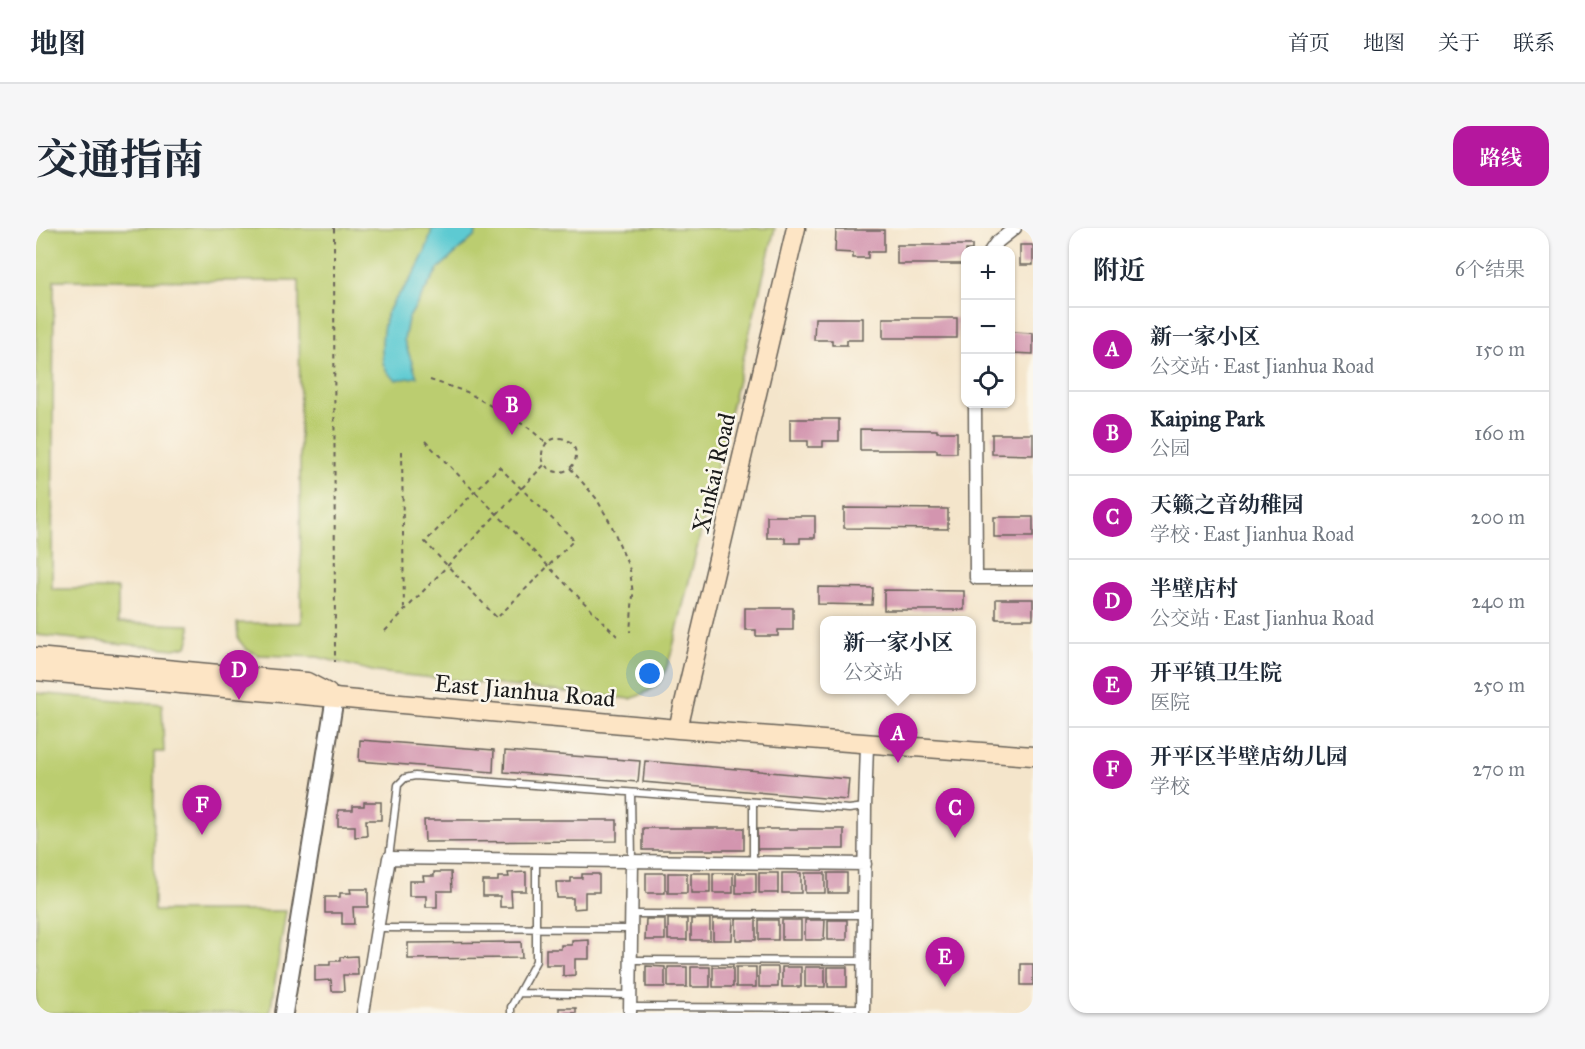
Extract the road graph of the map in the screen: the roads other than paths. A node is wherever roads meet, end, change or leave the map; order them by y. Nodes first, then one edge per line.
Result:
1 (796, 228) edge
2 (1015, 228) edge
3 (994, 246) edge
4 (975, 408) edge
5 (1033, 578) edge
6 (36, 657) edge
7 (36, 671) edge
8 (335, 697) junction
9 (678, 729) junction
10 (867, 745) junction
11 (1033, 756) edge
12 (631, 793) junction
13 (753, 802) junction
14 (865, 807) junction
15 (389, 858) junction
16 (536, 859) junction
17 (632, 861) junction
18 (753, 863) junction
19 (865, 864) junction
20 (631, 914) junction
21 (864, 915) junction
22 (377, 928) junction
23 (536, 929) junction
24 (631, 929) junction
25 (630, 960) junction
26 (863, 961) junction
27 (519, 993) junction
28 (630, 1005) edge
29 (863, 1010) edge
30 (284, 1013) edge
31 (363, 1013) edge
32 (511, 1013) edge

1 - 9 main road, Xinkai Road
2 - 3 street
4 - 5 street
6 - 8 main road, East Jianhua Road
7 - 8 main road, East Jianhua Road
8 - 9 main road, East Jianhua Road
8 - 30 street
9 - 10 main road, East Jianhua Road
10 - 11 main road, East Jianhua Road
10 - 14 street
12 - 13 lane
12 - 15 lane
12 - 17 lane
13 - 14 lane
13 - 18 lane
14 - 19 street
15 - 16 street
15 - 22 street
16 - 17 street
16 - 23 lane
17 - 18 street
17 - 20 street
18 - 19 street
19 - 21 street
20 - 21 lane
20 - 24 street
21 - 26 street
22 - 23 lane
22 - 31 street
23 - 24 lane
23 - 27 lane
24 - 25 street
25 - 26 lane
25 - 28 street
26 - 29 street
27 - 28 lane
27 - 32 lane
28 - 29 lane

